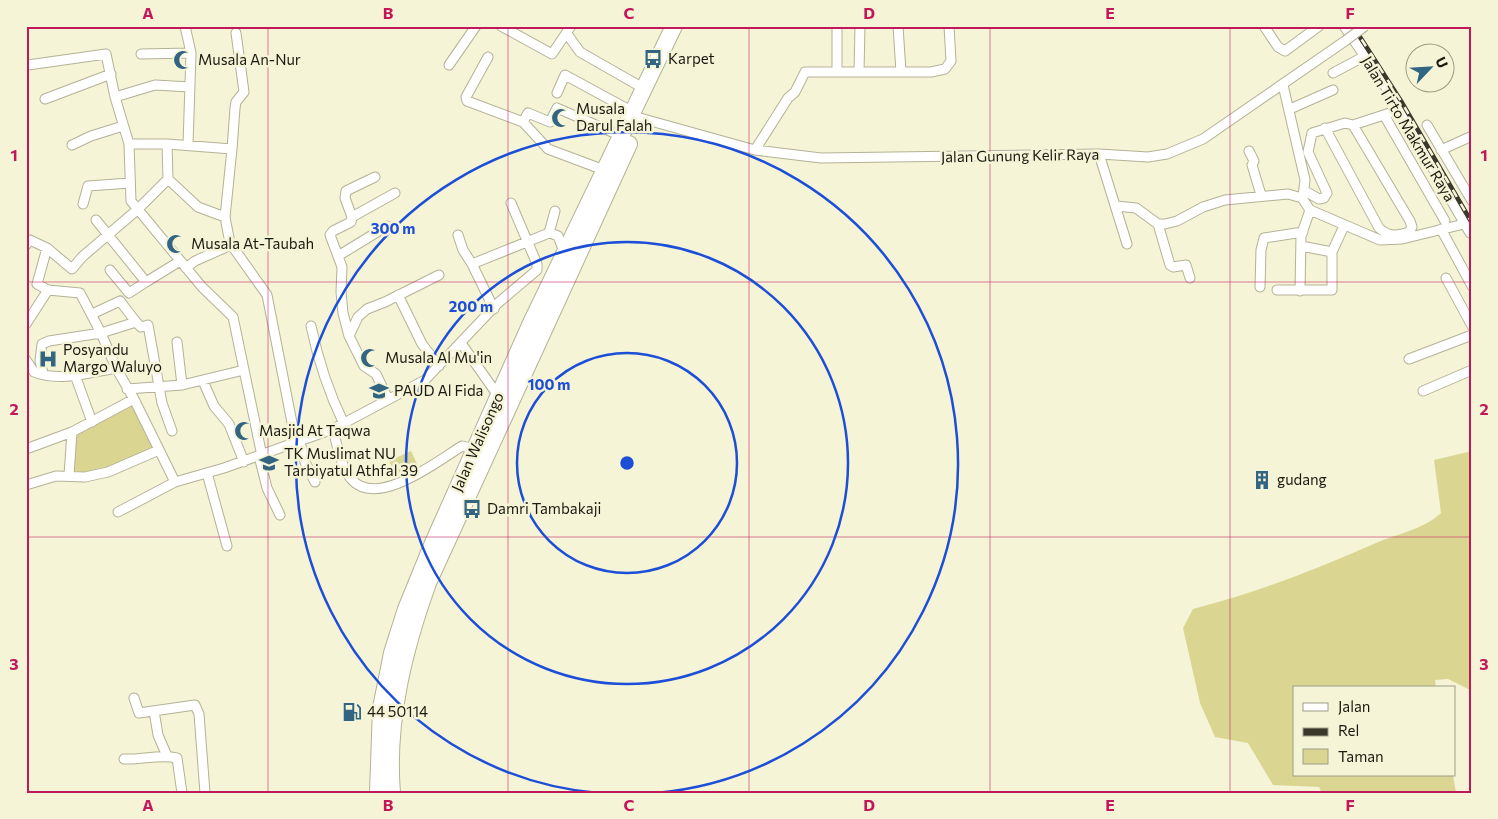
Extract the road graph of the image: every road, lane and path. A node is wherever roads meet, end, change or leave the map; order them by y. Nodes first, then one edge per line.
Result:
1 (185, 26) edge
2 (476, 26) edge
3 (501, 26) edge
4 (674, 26) edge
5 (684, 26) edge
6 (837, 26) edge
7 (860, 26) edge
8 (898, 26) edge
9 (949, 26) edge
10 (1264, 26) edge
11 (1319, 26) edge
12 (1344, 26) edge
13 (1365, 26) edge
14 (569, 30) edge
15 (236, 33) dead end
16 (191, 53) junction
17 (141, 54) dead end
18 (488, 56) dead end
19 (1365, 56) junction
20 (28, 65) dead end
21 (449, 65) dead end
22 (837, 72) junction
23 (859, 72) junction
24 (901, 72) junction
25 (1334, 73) dead end
26 (111, 74) junction
27 (1283, 85) junction
28 (190, 87) junction
29 (644, 88) junction
30 (1333, 90) dead end
31 (557, 93) dead end
32 (115, 97) junction
33 (45, 99) dead end
34 (1290, 109) junction
35 (1399, 110) junction
36 (637, 115) junction
37 (1384, 115) junction
38 (523, 122) junction
39 (1353, 125) junction
40 (123, 126) junction
41 (1427, 126) dead end
42 (1325, 128) junction
43 (621, 136) junction
44 (1472, 136) edge
45 (129, 144) junction
46 (167, 144) junction
47 (72, 145) dead end
48 (188, 145) junction
49 (232, 149) junction
50 (755, 150) junction
51 (1441, 150) junction
52 (1249, 151) dead end
53 (1099, 154) junction
54 (604, 170) junction
55 (376, 177) dead end
56 (168, 179) junction
57 (130, 184) junction
58 (395, 193) dead end
59 (1261, 195) junction
60 (1303, 195) junction
61 (1472, 201) edge
62 (510, 202) dead end
63 (83, 204) dead end
64 (1116, 206) junction
65 (137, 210) junction
66 (1310, 210) junction
67 (555, 211) dead end
68 (225, 217) junction
69 (352, 217) junction
70 (96, 220) dead end
71 (1158, 224) junction
72 (1464, 224) junction
73 (1443, 225) junction
74 (387, 226) dead end
75 (1344, 226) junction
76 (550, 232) junction
77 (1302, 232) junction
78 (1470, 233) dead end
79 (109, 234) junction
80 (458, 235) dead end
81 (527, 241) junction
82 (1127, 244) dead end
83 (26, 245) edge
84 (231, 245) junction
85 (1301, 246) junction
86 (47, 248) junction
87 (564, 252) junction
88 (1332, 252) junction
89 (338, 256) junction
90 (183, 264) junction
91 (472, 264) junction
92 (110, 270) dead end
93 (440, 275) dead end
94 (1190, 278) dead end
95 (1446, 278) dead end
96 (146, 282) junction
97 (1472, 286) edge
98 (1260, 287) dead end
99 (48, 290) junction
100 (1277, 290) dead end
101 (1300, 291) junction
102 (398, 295) junction
103 (494, 308) junction
104 (92, 314) junction
105 (136, 322) junction
106 (26, 324) edge
107 (311, 326) dead end
108 (1472, 326) edge
109 (101, 333) junction
110 (1472, 335) edge
111 (349, 336) junction
112 (177, 342) dead end
113 (461, 343) junction
114 (1409, 359) dead end
115 (26, 360) edge
116 (440, 366) junction
117 (116, 368) junction
118 (244, 370) junction
119 (1472, 370) edge
120 (44, 373) junction
121 (76, 375) junction
122 (203, 380) junction
123 (182, 385) junction
124 (159, 388) junction
125 (127, 389) junction
126 (1423, 391) dead end
127 (499, 397) junction
128 (134, 399) junction
129 (388, 399) junction
130 (92, 422) junction
131 (344, 424) junction
132 (333, 429) junction
133 (172, 431) dead end
134 (72, 432) junction
135 (298, 443) junction
136 (27, 446) edge
137 (475, 449) junction
138 (159, 450) junction
139 (260, 456) junction
140 (244, 462) junction
141 (207, 474) junction
142 (69, 475) junction
143 (175, 482) junction
144 (315, 482) dead end
145 (26, 485) edge
146 (118, 512) dead end
147 (280, 516) dead end
148 (227, 546) dead end
149 (134, 698) dead end
150 (154, 711) junction
151 (167, 756) junction
152 (124, 759) dead end
153 (182, 793) edge
154 (205, 793) edge
155 (378, 793) edge
156 (392, 793) edge

1 - 16 street
2 - 21 street
3 - 14 street
4 - 29 highway, Jalan Walisongo
5 - 36 highway, Jalan Walisongo
6 - 22 street
7 - 23 street
8 - 24 street
9 - 24 street
10 - 11 street
12 - 19 street, Jalan Tirto Makmur Raya
13 - 27 street, Jalan Gunung Kelir Raya, bridge
14 - 29 street
15 - 49 street
16 - 17 street
16 - 28 street
18 - 38 street
19 - 25 street
19 - 35 street, Jalan Tirto Makmur Raya
20 - 26 street
22 - 23 street
22 - 50 street
23 - 24 street
26 - 32 street
26 - 33 street
27 - 34 street
27 - 53 street, Jalan Gunung Kelir Raya
28 - 32 street
28 - 48 street
29 - 36 highway, Jalan Walisongo
30 - 34 street
31 - 36 street, Jalan Gunung Kelir Raya
32 - 40 street
34 - 60 street
35 - 37 street
35 - 72 street, Jalan Tirto Makmur Raya
36 - 43 highway, Jalan Walisongo
36 - 50 street, Jalan Gunung Kelir Raya
36 - 156 highway, Jalan Walisongo
37 - 39 street
37 - 73 street
38 - 43 street
38 - 54 street
39 - 42 street
39 - 42 street
40 - 45 street
40 - 47 street
41 - 51 street
42 - 60 street
43 - 54 highway, Jalan Walisongo
44 - 51 street
45 - 46 street
45 - 57 street
46 - 48 street
46 - 56 street
48 - 49 street
49 - 68 street
50 - 53 street, Jalan Gunung Kelir Raya
51 - 61 street
52 - 59 street
53 - 64 street
54 - 87 highway, Jalan Walisongo
55 - 69 street
56 - 65 street
56 - 68 street
57 - 63 street
57 - 65 street
58 - 69 street
59 - 60 street
59 - 71 street
60 - 66 street
62 - 81 street
64 - 71 street
64 - 82 street
65 - 79 street
65 - 90 street
66 - 75 street
66 - 77 street
67 - 76 street
68 - 84 street
69 - 89 street
70 - 79 street
71 - 94 street
72 - 73 street
72 - 78 street, Jalan Tirto Makmur Raya
73 - 75 street
73 - 97 street
74 - 89 street
75 - 88 street
76 - 81 street
76 - 87 street
77 - 85 street
77 - 98 street
79 - 86 street
79 - 96 street
80 - 91 street
81 - 91 street
81 - 103 street
83 - 86 street
84 - 90 street
84 - 135 street
85 - 88 street
85 - 101 street
86 - 99 street
87 - 127 highway, Jalan Walisongo
88 - 101 street
89 - 111 street
90 - 96 street
90 - 118 street
91 - 103 street
92 - 96 street
93 - 102 street
95 - 108 street
99 - 104 street
99 - 106 street
100 - 101 street
102 - 111 street
102 - 116 street
103 - 113 street
104 - 105 street
104 - 109 street
105 - 109 street
105 - 124 street
107 - 131 street
109 - 117 street
109 - 120 street
110 - 114 street
111 - 129 street
112 - 123 street
113 - 116 street
113 - 127 street
115 - 120 street
116 - 129 street
117 - 121 street
117 - 125 street
118 - 122 street
118 - 139 street
119 - 126 street
120 - 121 street
121 - 130 street
122 - 123 street
122 - 140 street
123 - 124 street
124 - 125 street
124 - 133 street
125 - 128 street
127 - 137 highway, Jalan Walisongo
128 - 130 street
128 - 138 street
129 - 131 street
130 - 134 street
131 - 132 street
132 - 135 street
132 - 137 street
134 - 136 street
134 - 142 street
135 - 139 street
135 - 144 street
137 - 155 highway, Jalan Walisongo
138 - 142 street
138 - 143 street
139 - 140 street
139 - 147 street
140 - 141 street
141 - 143 street
141 - 148 street
142 - 145 street
143 - 146 street
149 - 150 street
150 - 151 street
150 - 154 street
151 - 152 street
151 - 153 street

